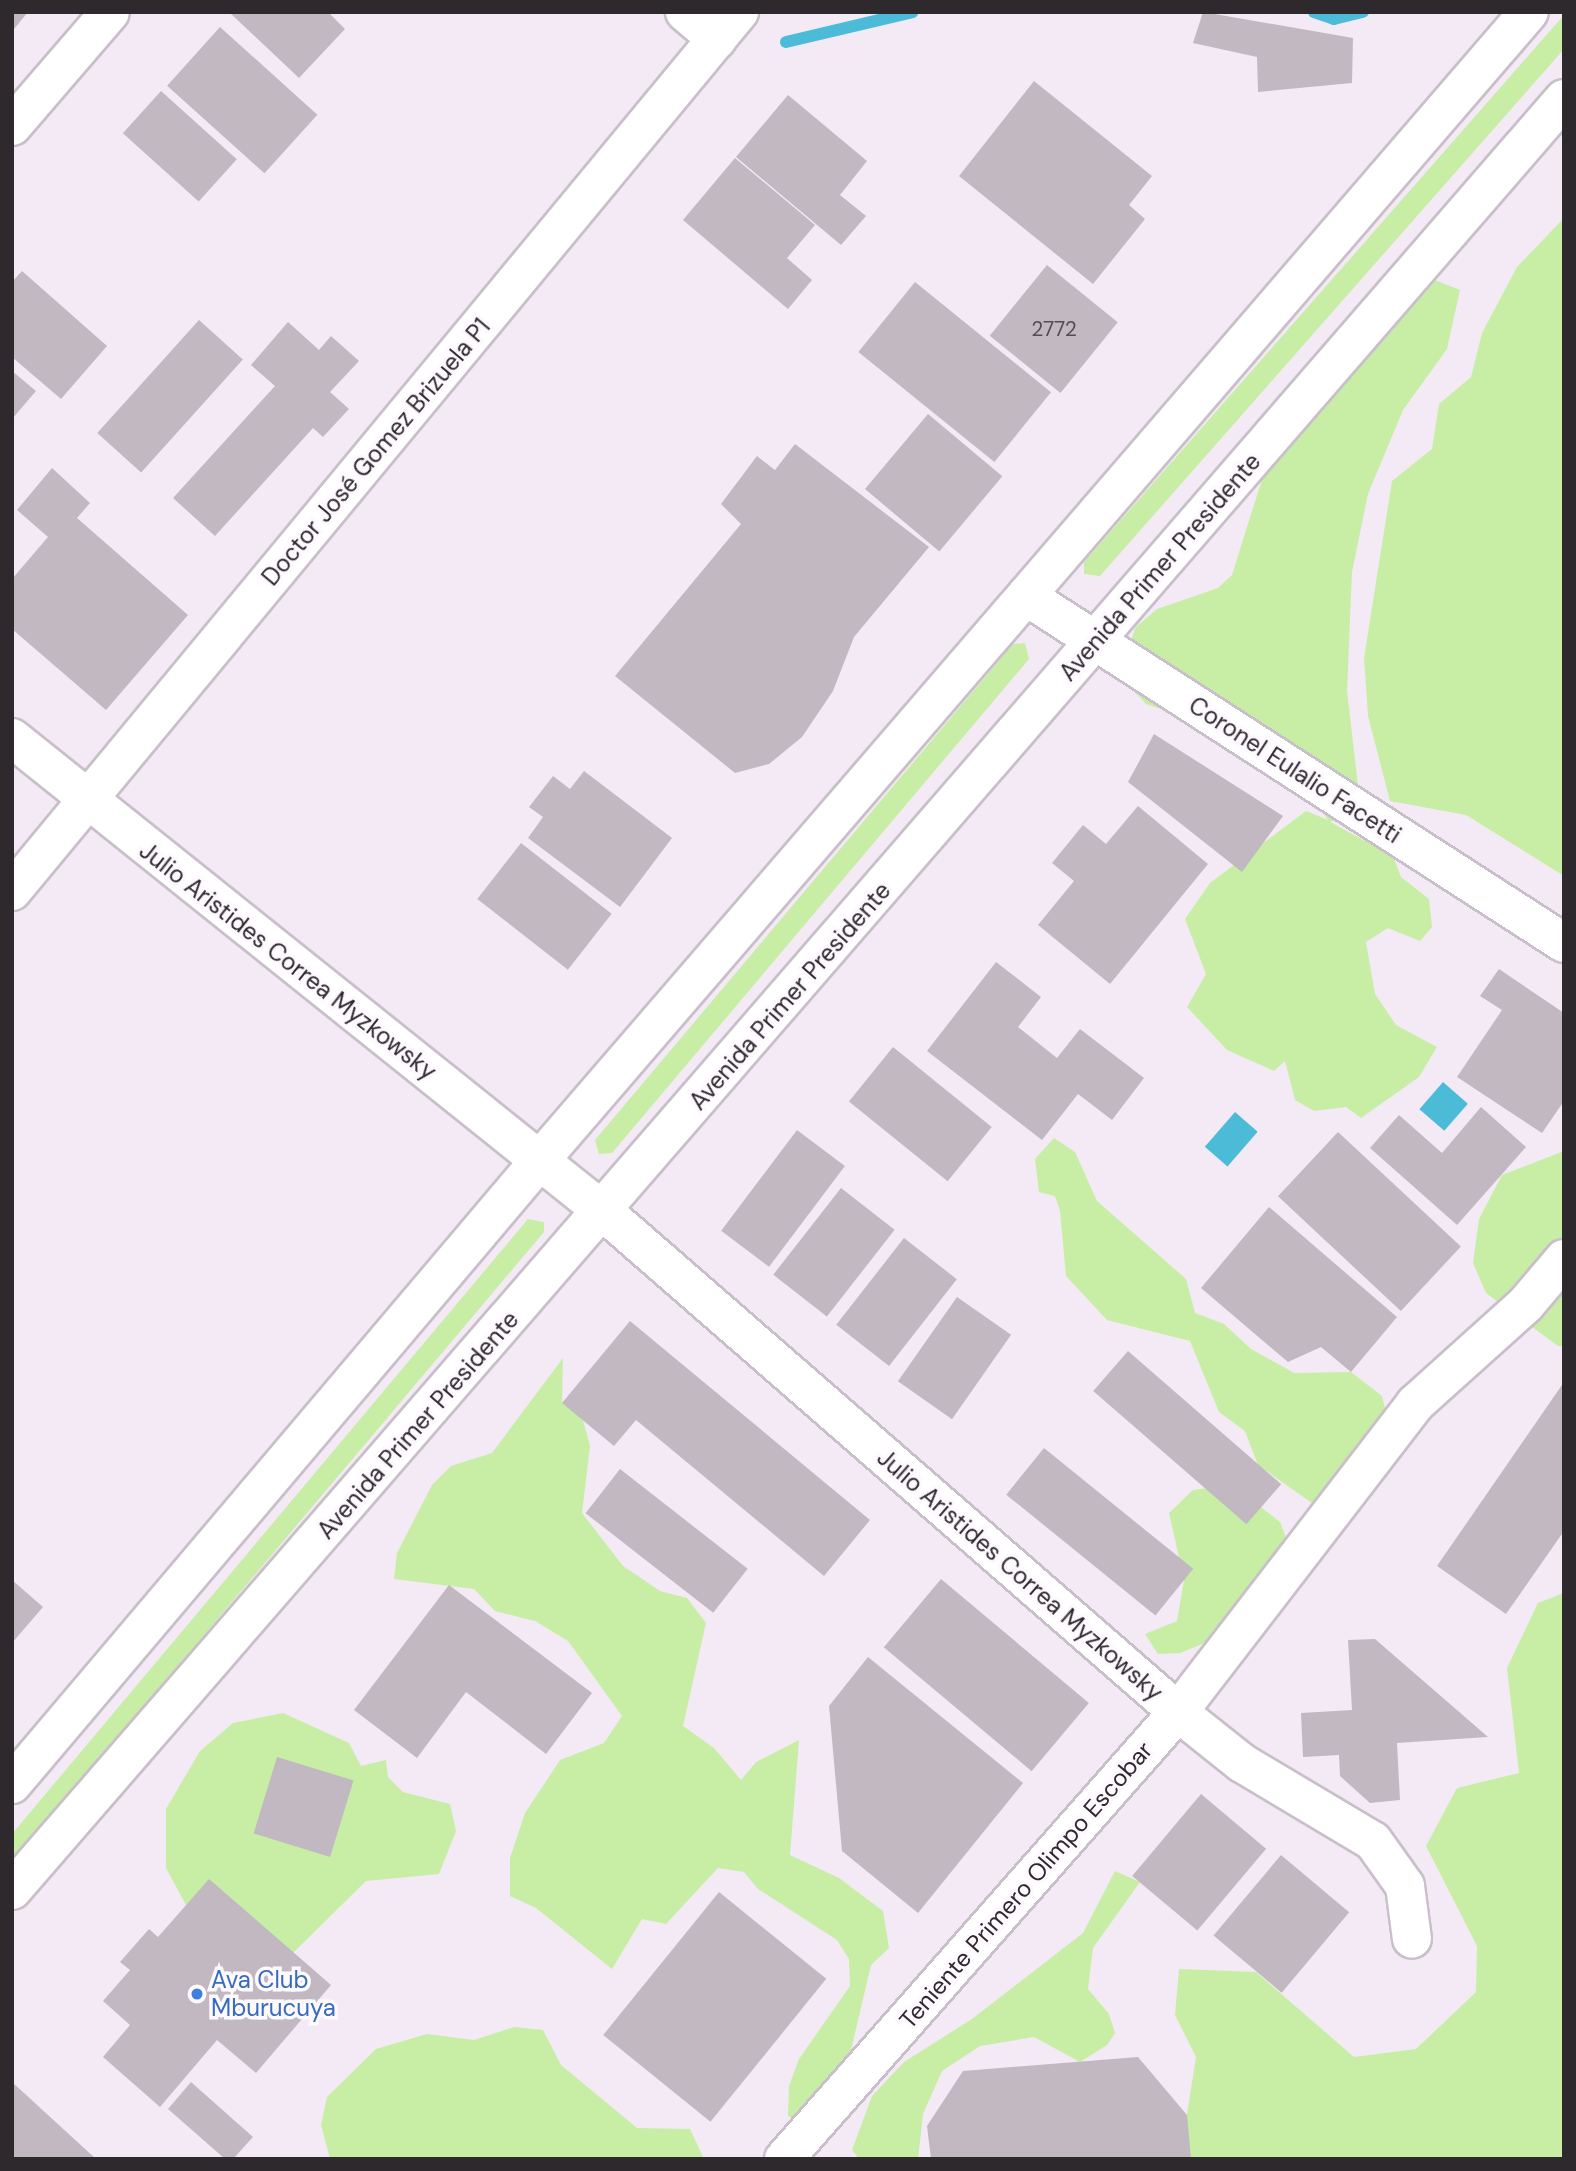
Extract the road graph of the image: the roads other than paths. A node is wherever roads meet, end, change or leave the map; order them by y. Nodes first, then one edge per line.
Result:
1 (110, 12) edge
2 (685, 12) edge
3 (1529, 12) edge
4 (728, 26) edge
5 (1564, 99) edge
6 (12, 126) edge
7 (1026, 596) junction
8 (1096, 642) junction
9 (12, 738) edge
10 (88, 802) junction
11 (12, 891) edge
12 (1564, 943) edge
13 (552, 1171) junction
14 (604, 1212) junction
15 (1564, 1259) edge
16 (1178, 1712) junction
17 (12, 1784) edge
18 (12, 1891) edge
19 (1412, 1939) dead end
20 (785, 2159) edge

1 - 6 street
2 - 4 street
3 - 7 street
4 - 10 street, Doctor José Gomez Brizuela P1
5 - 8 street, Avenida Primer Presidente
7 - 8 street, Coronel Eulalio Facetti
7 - 13 street
8 - 12 street, Coronel Eulalio Facetti
8 - 14 street, Avenida Primer Presidente
9 - 10 street, Julio Aristides Correa Myzkowsky
10 - 11 street, Doctor José Gomez Brizuela P1
10 - 13 street, Julio Aristides Correa Myzkowsky
13 - 14 street, Julio Aristides Correa Myzkowsky
13 - 17 street
14 - 16 street, Julio Aristides Correa Myzkowsky
14 - 18 street, Avenida Primer Presidente
15 - 16 street, Teniente Primero Olimpo Escobar
16 - 19 street, Julio Aristides Correa Myzkowsky
16 - 20 street, Teniente Primero Olimpo Escobar

